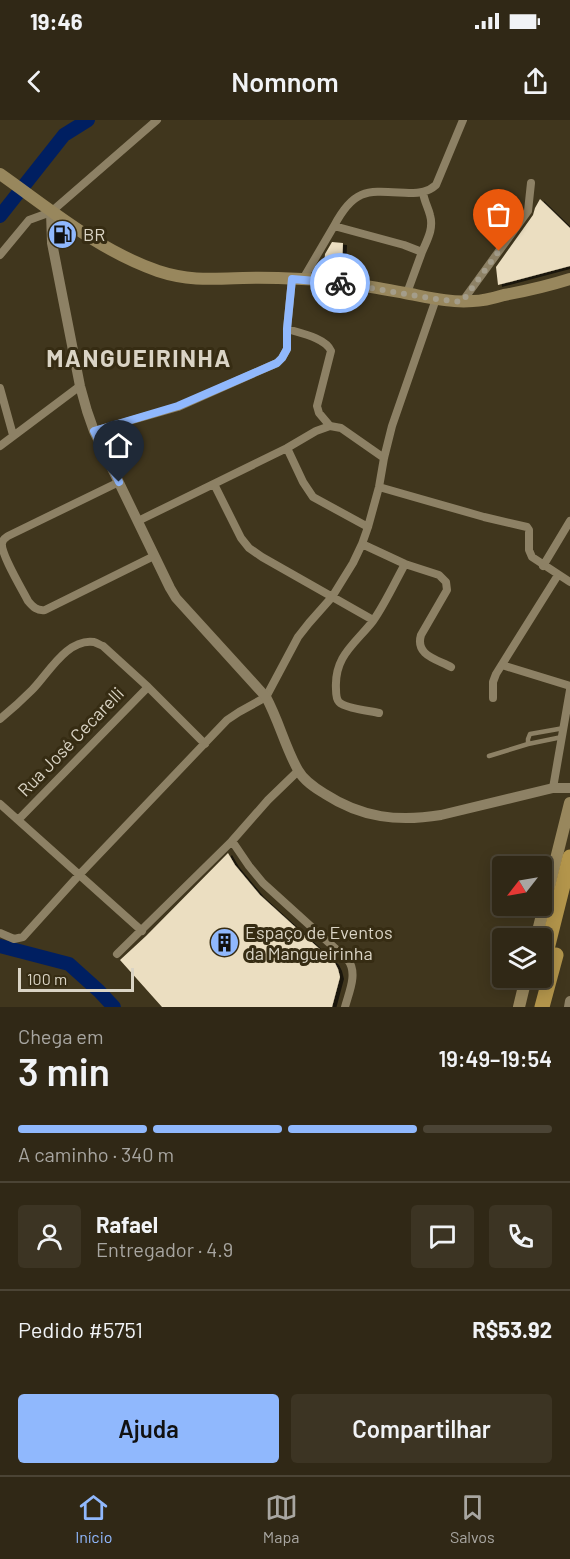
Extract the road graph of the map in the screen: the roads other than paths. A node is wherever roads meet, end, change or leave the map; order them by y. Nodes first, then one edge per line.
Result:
1 (158, 120) edge
2 (463, 120) edge
3 (0, 174) edge
4 (531, 183) dead end
5 (423, 192) junction
6 (51, 212) junction
7 (334, 226) junction
8 (422, 252) junction
9 (0, 255) edge
10 (297, 279) junction
11 (570, 279) edge
12 (546, 286) junction
13 (570, 288) edge
14 (407, 293) junction
15 (436, 299) junction
16 (462, 302) junction
17 (287, 329) junction
18 (80, 386) junction
19 (0, 388) edge
20 (330, 426) junction
21 (94, 431) junction
22 (14, 435) junction
23 (0, 446) edge
24 (287, 448) junction
25 (384, 458) junction
26 (119, 482) junction
27 (214, 484) junction
28 (379, 487) junction
29 (138, 521) junction
30 (570, 521) edge
31 (368, 527) junction
32 (362, 544) junction
33 (154, 556) junction
34 (405, 564) junction
35 (543, 566) junction
36 (558, 575) junction
37 (570, 582) edge
38 (332, 597) junction
39 (373, 620) junction
40 (502, 665) junction
41 (451, 667) dead end
42 (148, 687) junction
43 (570, 688) edge
44 (266, 697) junction
45 (493, 698) dead end
46 (379, 713) dead end
47 (0, 719) edge
48 (563, 732) junction
49 (205, 744) junction
50 (528, 744) junction
51 (489, 756) dead end
52 (298, 771) junction
53 (553, 788) junction
54 (570, 788) edge
55 (570, 803) edge
56 (0, 804) edge
57 (18, 820) junction
58 (232, 841) junction
59 (570, 857) edge
60 (80, 874) junction
61 (570, 897) edge
62 (539, 928) edge
63 (552, 929) edge
64 (142, 931) junction
65 (0, 933) edge
66 (117, 954) dead end
67 (524, 988) edge
68 (540, 988) edge
69 (570, 1001) edge
70 (541, 1006) edge
71 (345, 1007) edge
72 (519, 1007) edge
73 (568, 1007) edge

1 - 6 street
2 - 5 street
3 - 6 main road
4 - 16 street
5 - 7 street
5 - 8 street
6 - 9 street
6 - 10 main road
6 - 18 street
7 - 8 street
7 - 10 street
8 - 14 street
10 - 14 main road
10 - 17 street
11 - 12 main road
12 - 13 main road
12 - 16 main road
14 - 15 main road
15 - 16 main road
15 - 25 street
17 - 20 street
17 - 21 street
18 - 21 street
18 - 22 street
19 - 22 street
20 - 24 street
20 - 25 street
21 - 26 street
22 - 23 street
24 - 27 street
24 - 31 street
25 - 28 street
26 - 29 street
26 - 33 street
27 - 29 street
27 - 38 street
28 - 31 street
28 - 35 street
29 - 33 street
30 - 35 street
31 - 32 street
32 - 34 street
32 - 38 street
33 - 44 street
34 - 39 street
34 - 41 street
35 - 36 street
36 - 37 street
36 - 40 street
38 - 39 street
38 - 44 street
39 - 46 street
40 - 43 street
40 - 45 street
42 - 47 street
42 - 49 street
42 - 57 street, Rua José Cecarelli
43 - 48 street
44 - 49 street
44 - 52 street
48 - 50 lane
48 - 50 lane
48 - 53 street
49 - 60 street
50 - 51 lane
52 - 53 street
52 - 58 street
53 - 54 street
55 - 62 main road
56 - 57 street
57 - 60 street
58 - 64 street
58 - 71 street
59 - 63 highway
60 - 64 street
60 - 65 street
61 - 70 highway
64 - 66 street
67 - 72 main road
68 - 70 highway
69 - 73 street

